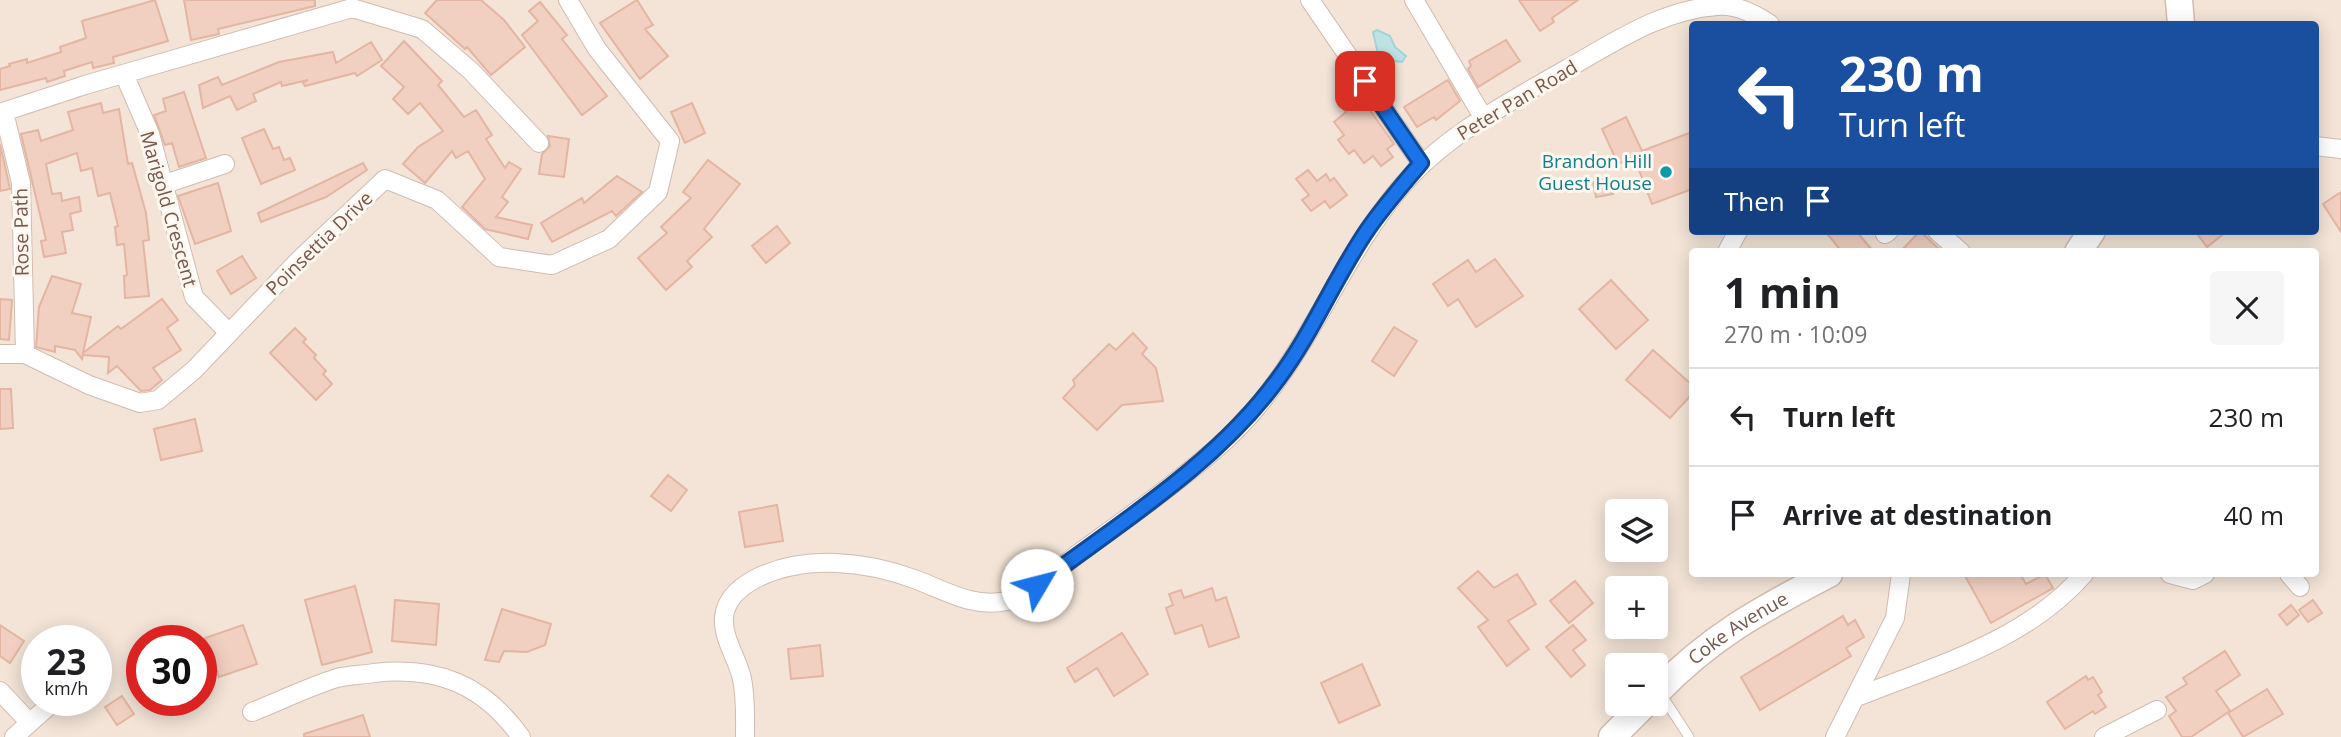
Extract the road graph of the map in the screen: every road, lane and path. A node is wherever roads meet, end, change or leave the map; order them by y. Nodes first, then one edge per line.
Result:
1 (568, 0) edge
2 (1310, 0) edge
3 (1414, 0) edge
4 (2179, 0) edge
5 (1765, 21) edge
6 (2181, 21) edge
7 (124, 74) junction
8 (2, 113) edge
9 (1483, 117) junction
10 (539, 143) dead end
11 (2319, 146) edge
12 (2341, 149) edge
13 (1421, 163) junction
14 (225, 164) dead end
15 (165, 184) junction
16 (1942, 235) edge
17 (1956, 248) edge
18 (229, 333) junction
19 (0, 354) edge
20 (25, 354) junction
21 (1823, 577) edge
22 (1901, 577) edge
23 (2081, 577) edge
24 (2182, 577) edge
25 (2199, 577) edge
26 (1668, 681) edge
27 (0, 691) edge
28 (1857, 697) junction
29 (2157, 710) dead end
30 (252, 712) dead end
31 (1668, 712) edge
32 (36, 716) edge
33 (1632, 716) edge
34 (29, 722) junction
35 (14, 737) edge
36 (521, 737) edge
37 (745, 737) edge
38 (1612, 737) edge
39 (1689, 737) edge
40 (1835, 737) edge
41 (2104, 737) edge

1 - 18 street, Poinsettia Drive
2 - 13 street
3 - 9 street
4 - 6 street
5 - 9 street, Peter Pan Road
7 - 8 street
7 - 10 street
7 - 15 street, Marigold Crescent
8 - 20 street, Rose Path
9 - 13 street, Peter Pan Road
11 - 12 street
13 - 37 street, Peter Pan Road
14 - 15 street
15 - 18 street, Marigold Crescent
16 - 17 street
18 - 20 street, Poinsettia Drive
19 - 20 street, Poinsettia Drive
21 - 26 street, Coke Avenue
22 - 28 street
23 - 28 street
24 - 25 street
27 - 34 street
28 - 40 street
29 - 41 street
30 - 36 street
31 - 39 lane
32 - 34 street
33 - 38 street, Coke Avenue
34 - 35 street

